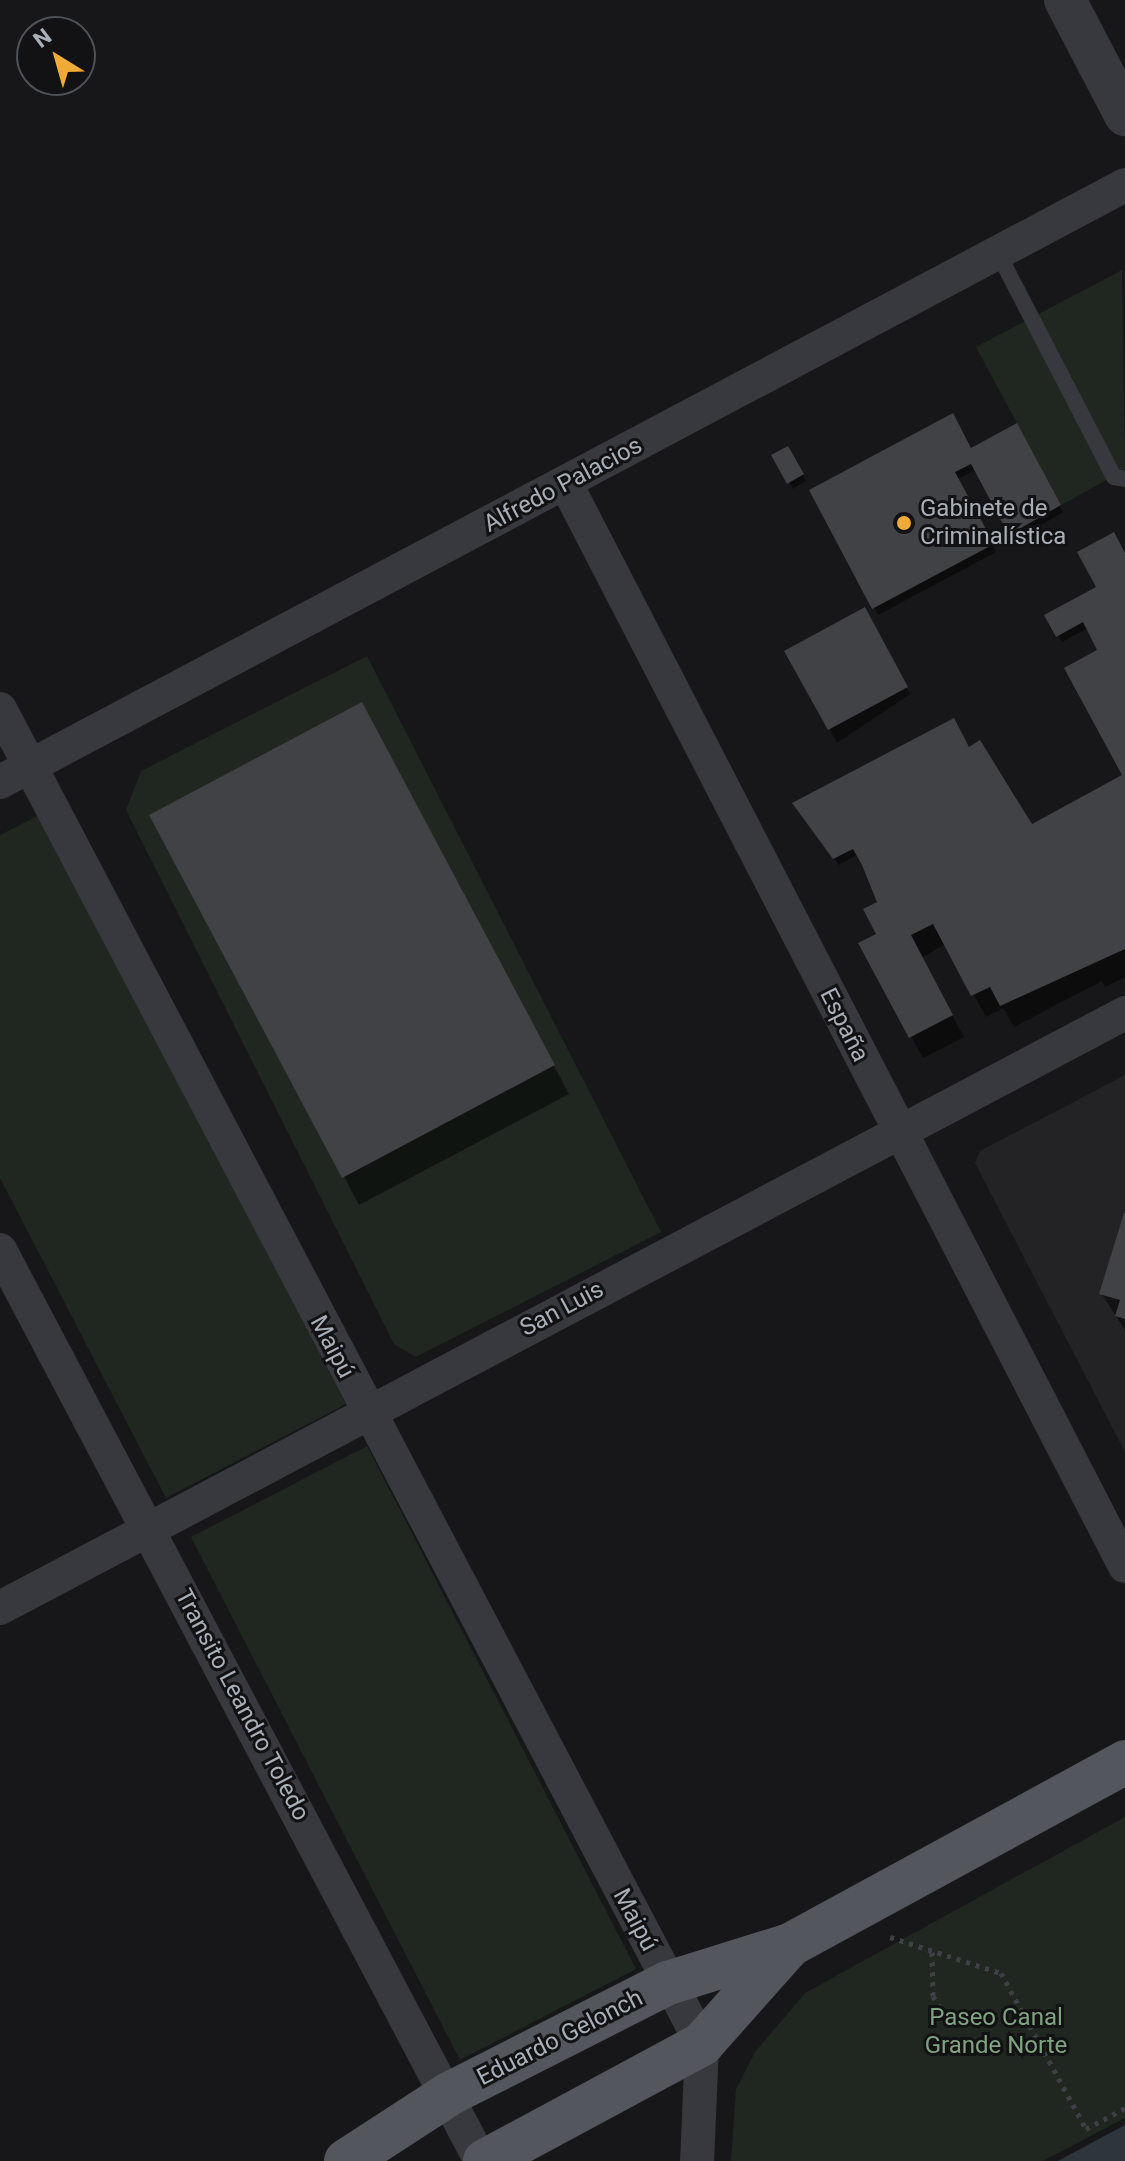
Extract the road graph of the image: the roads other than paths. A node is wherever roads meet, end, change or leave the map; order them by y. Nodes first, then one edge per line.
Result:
1 (1065, 0) edge
2 (1125, 115) edge
3 (1125, 185) edge
4 (999, 255) junction
5 (1125, 479) edge
6 (566, 484) junction
7 (0, 709) edge
8 (30, 767) junction
9 (0, 782) edge
10 (1125, 1013) edge
11 (898, 1130) junction
12 (0, 1250) edge
13 (367, 1413) junction
14 (147, 1526) junction
15 (1125, 1566) edge
16 (0, 1608) edge
17 (1125, 1762) edge
18 (790, 1945) junction
19 (668, 1983) junction
20 (702, 2044) junction
21 (449, 2094) junction
22 (346, 2161) edge
23 (483, 2161) edge
24 (697, 2161) edge

1 - 2 street
3 - 4 street, Alfredo Palacios
4 - 5 lane
4 - 6 street, Alfredo Palacios
6 - 8 street, Alfredo Palacios
6 - 11 street, España
7 - 8 street, Maipú
8 - 9 street, Alfredo Palacios
8 - 13 street, Maipú
10 - 11 street, San Luis
11 - 13 street, San Luis
11 - 15 street, España
12 - 14 street, Transito Leandro Toledo
13 - 14 street, San Luis
13 - 19 street, Maipú
14 - 16 street, San Luis
14 - 21 street, Transito Leandro Toledo
17 - 18 main road, Eduardo Gelonch
18 - 19 main road, Eduardo Gelonch
18 - 20 main road, Eduardo Gelonch
19 - 20 street, Maipú
19 - 21 main road, Eduardo Gelonch
20 - 23 main road, Eduardo Gelonch
20 - 24 street
21 - 22 main road, Eduardo Gelonch
21 - 23 street, Transito Leandro Toledo

